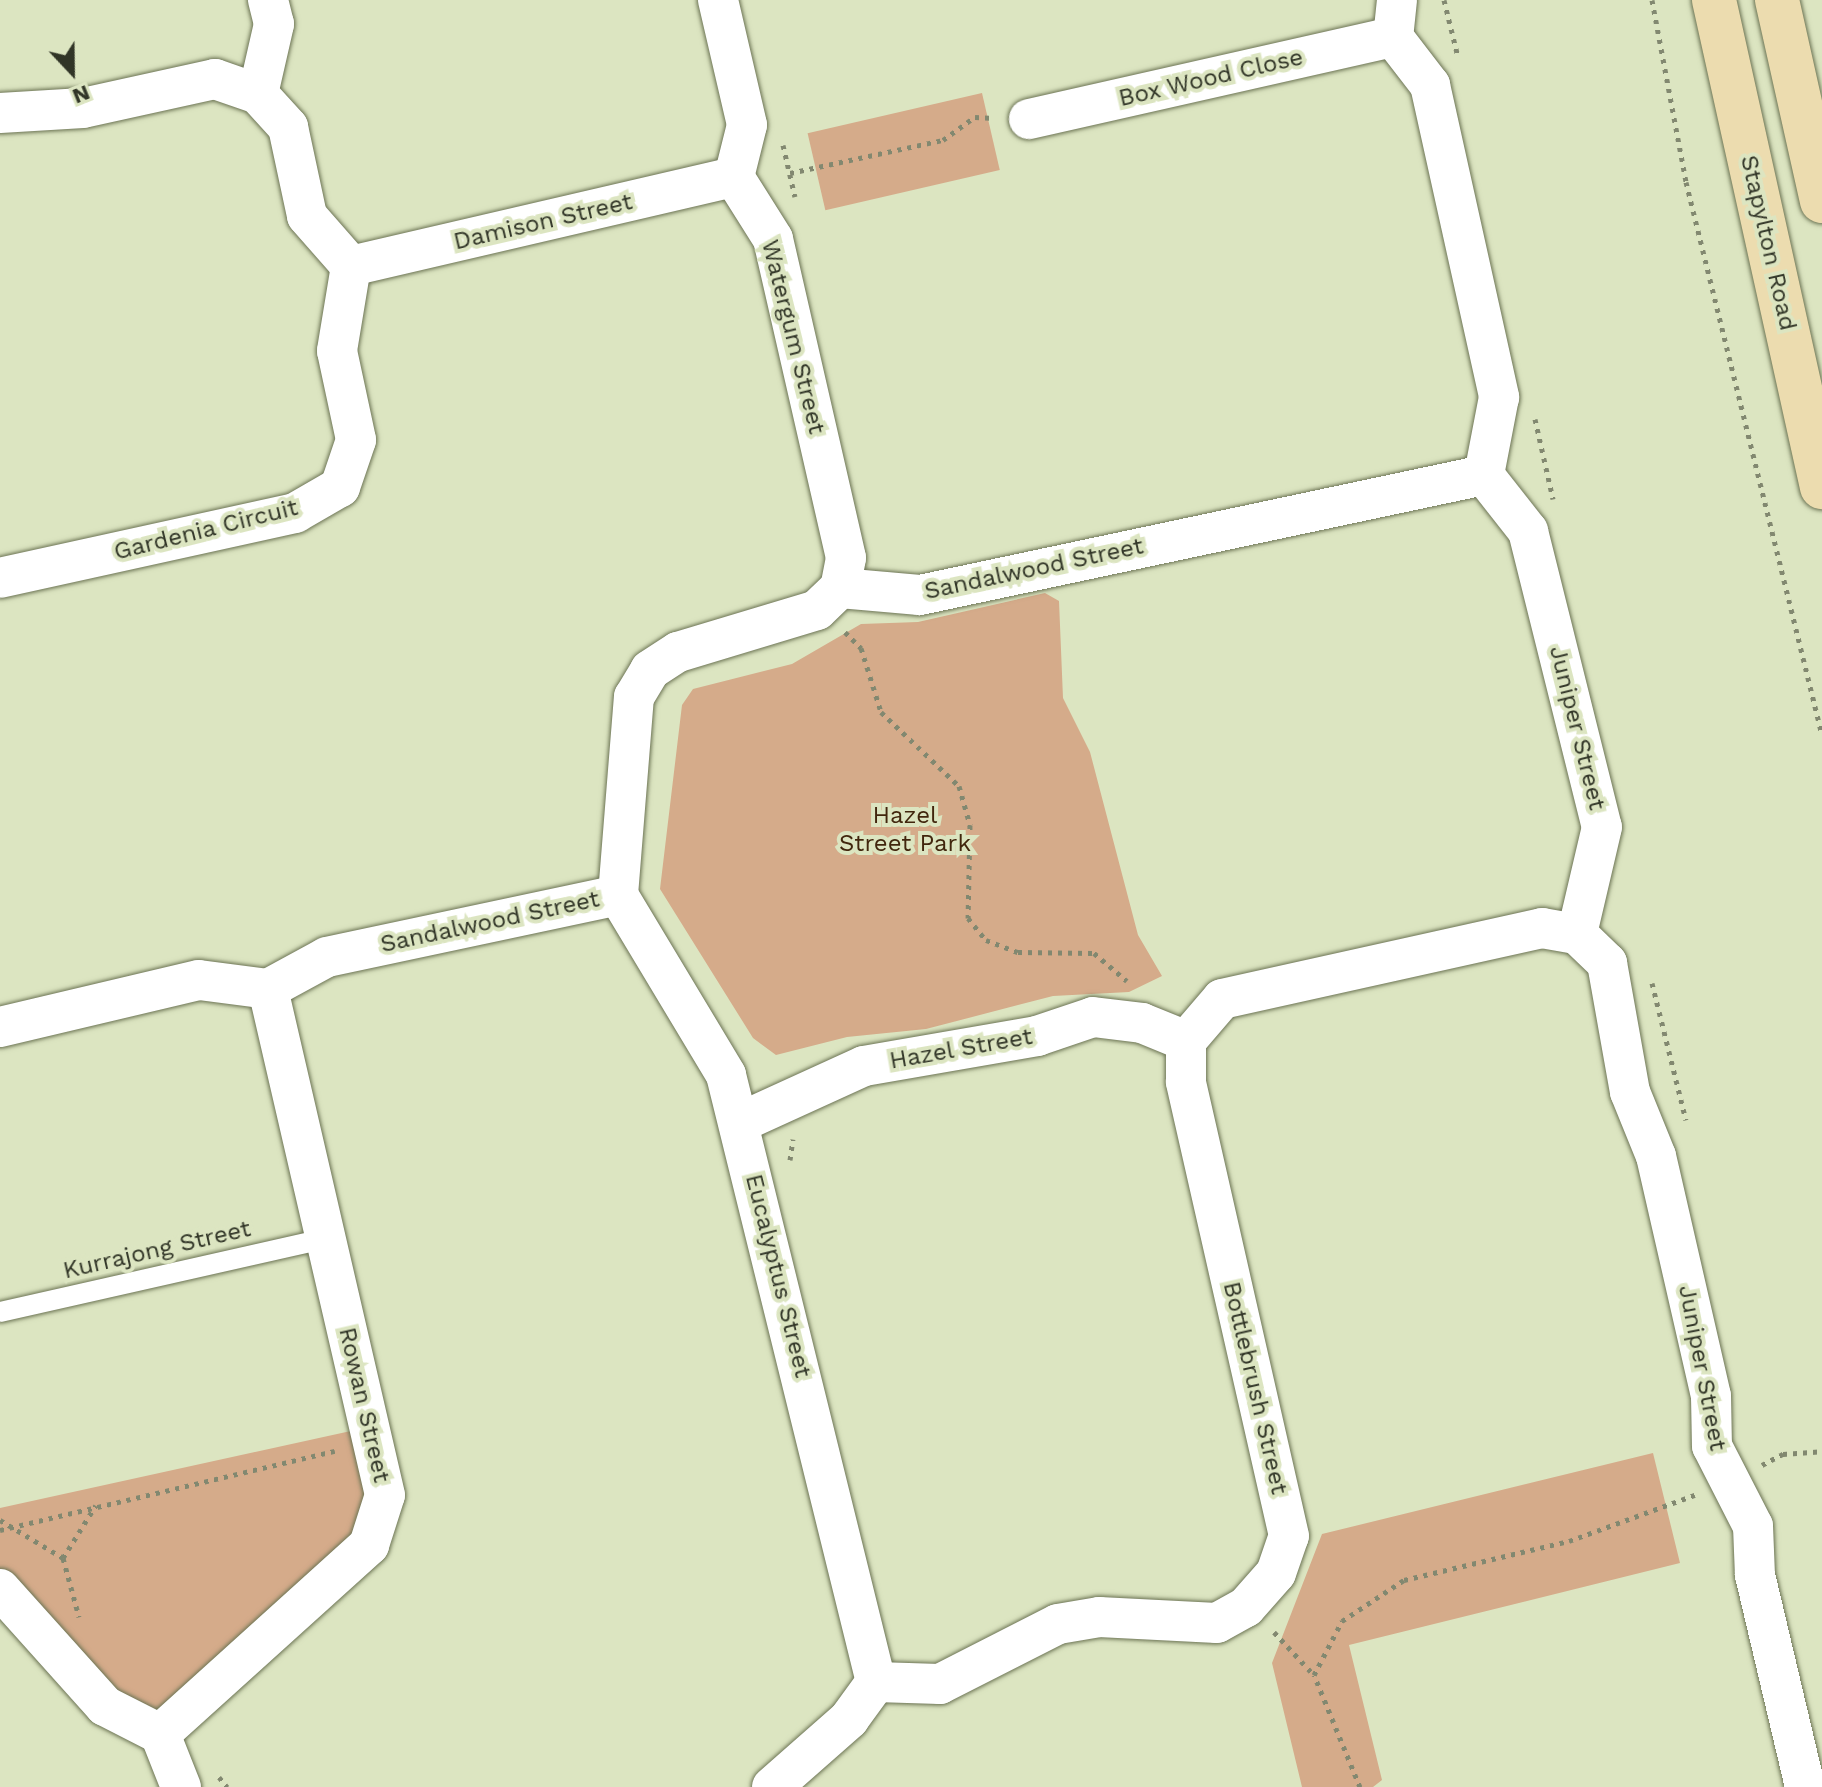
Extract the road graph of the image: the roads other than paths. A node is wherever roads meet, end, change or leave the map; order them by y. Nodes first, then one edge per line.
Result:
1 (268, 0) edge
2 (718, 0) edge
3 (1714, 0) edge
4 (1777, 0) edge
5 (1395, 19) edge
6 (258, 94) junction
7 (0, 113) edge
8 (1029, 119) road end
9 (734, 177) junction
10 (1822, 201) edge
11 (351, 266) junction
12 (1484, 475) junction
13 (1822, 487) edge
14 (0, 578) edge
15 (840, 607) junction
16 (618, 895) junction
17 (1577, 934) junction
18 (268, 989) junction
19 (0, 1027) edge
20 (1186, 1041) junction
21 (741, 1122) junction
22 (325, 1239) junction
23 (0, 1312) edge
24 (0, 1589) edge
25 (876, 1682) junction
26 (160, 1734) junction
27 (181, 1787) edge
28 (772, 1787) edge
29 (1805, 1787) edge

1 - 6 street
2 - 9 street
3 - 13 main road, Stapylton Road
4 - 10 main road
5 - 8 street, Box Wood Close
5 - 12 street
6 - 7 street
6 - 11 street
9 - 11 street, Damison Street
9 - 15 street, Watergum Street
11 - 14 street, Gardenia Circuit
12 - 15 street, Sandalwood Street
12 - 17 street, Juniper Street
15 - 16 street, Sandalwood Street
16 - 18 street, Sandalwood Street
16 - 21 street, Eucalyptus Street
17 - 20 street
17 - 29 street, Juniper Street
18 - 19 street
18 - 22 street, Rowan Street
20 - 21 street, Hazel Street
20 - 25 street, Bottlebrush Street
21 - 25 street, Eucalyptus Street
22 - 23 lane, Kurrajong Street
22 - 26 street, Rowan Street
24 - 26 street
25 - 28 street
26 - 27 street

